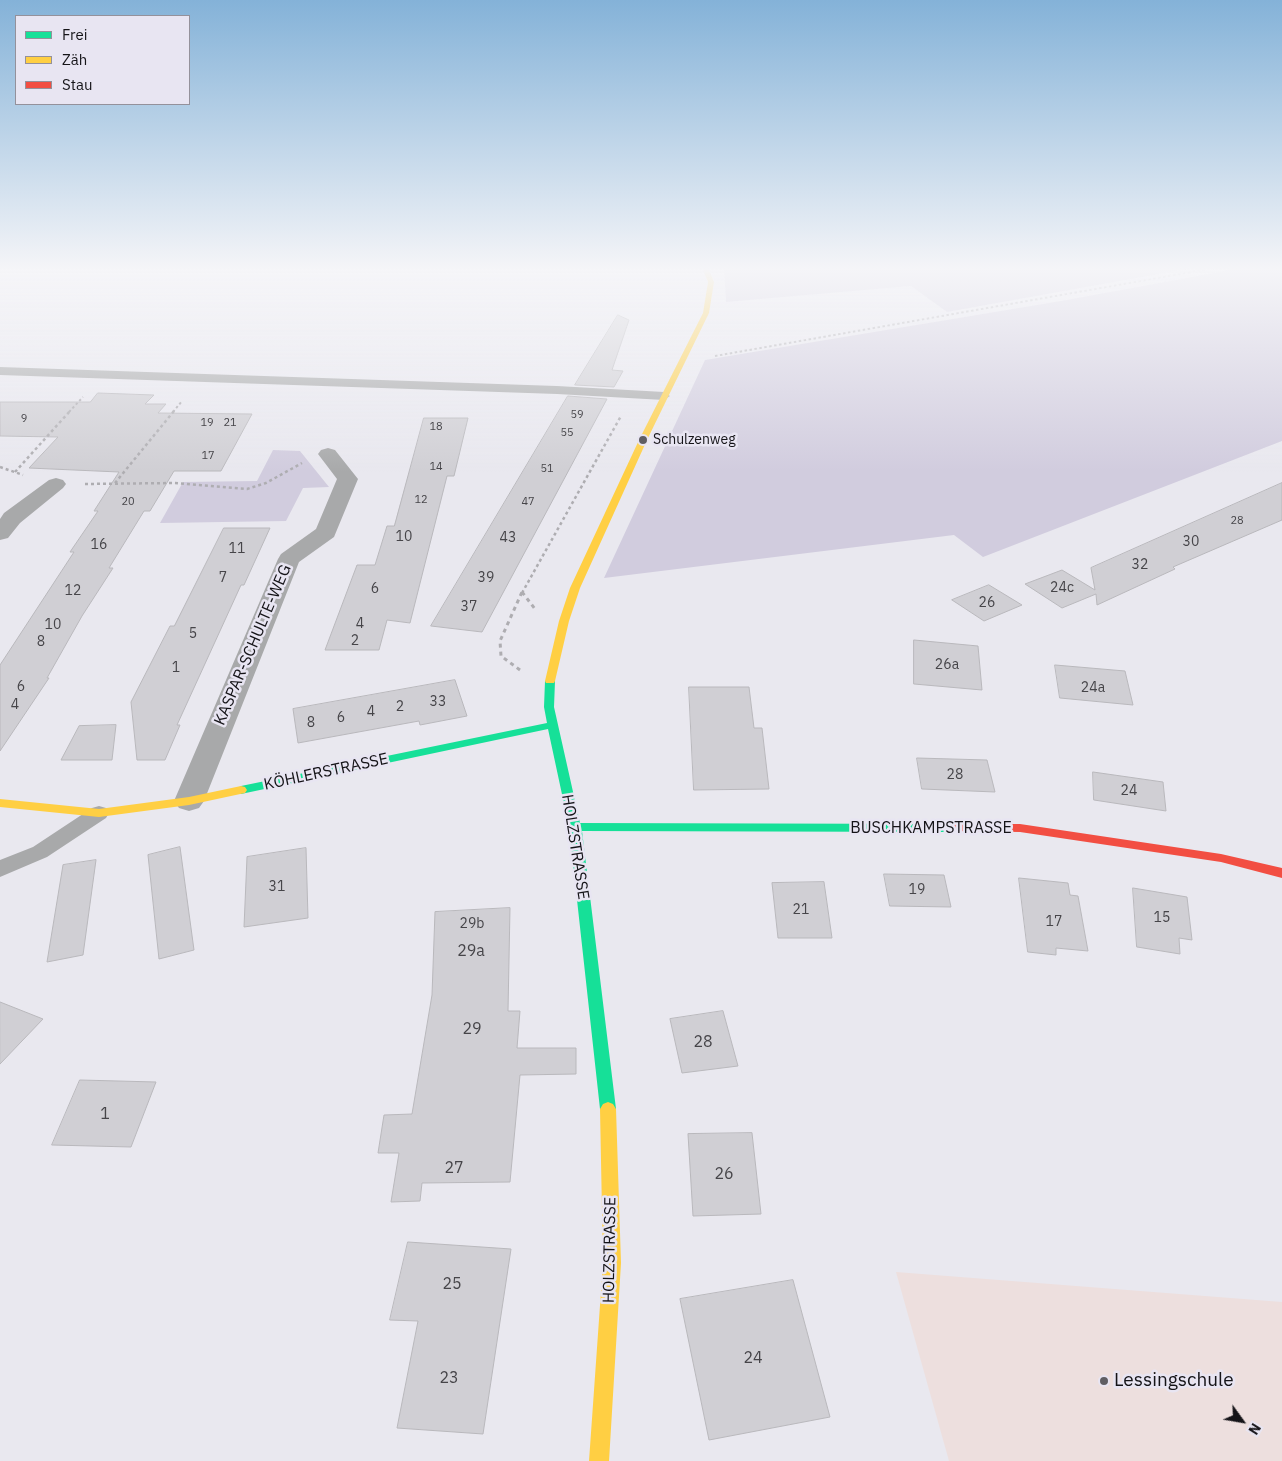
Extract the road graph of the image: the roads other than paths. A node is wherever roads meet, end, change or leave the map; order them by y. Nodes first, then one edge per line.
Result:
1 (695, 335) edge
2 (0, 371) edge
3 (664, 396) junction
4 (328, 454) road end
5 (56, 484) road end
6 (0, 533) edge
7 (552, 724) junction
8 (189, 801) junction
9 (0, 803) edge
10 (100, 813) junction
11 (575, 827) junction
12 (0, 869) edge
13 (1282, 873) edge
14 (599, 1461) edge

1 - 3 street, HOLZSTRASSE
2 - 3 lane
3 - 7 street, HOLZSTRASSE
4 - 8 street, KASPAR-SCHULTE-WEG
5 - 6 street
7 - 8 street, KÖHLERSTRASSE
7 - 11 street, HOLZSTRASSE
8 - 10 street, KÖHLERSTRASSE
9 - 10 street, KÖHLERSTRASSE
10 - 12 lane, KÖHLERSTRASSE
11 - 13 street, BUSCHKAMPSTRASSE
11 - 14 street, HOLZSTRASSE

